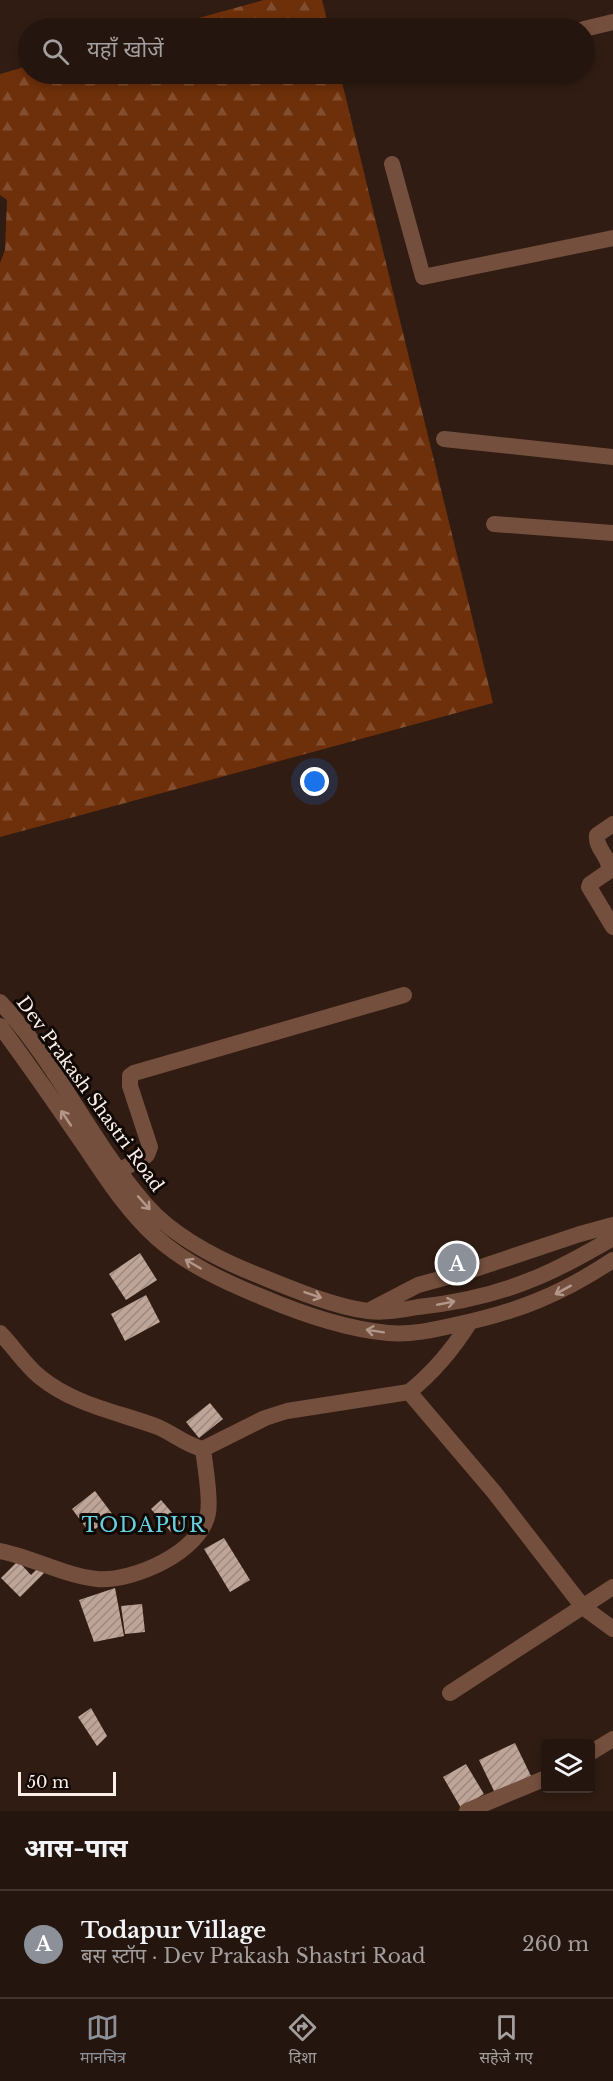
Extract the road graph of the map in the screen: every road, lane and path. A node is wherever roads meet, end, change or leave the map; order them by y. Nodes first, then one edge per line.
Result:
1 (613, 22) edge
2 (595, 26) edge
3 (392, 164) dead end
4 (613, 238) edge
5 (444, 440) dead end
6 (613, 457) edge
7 (494, 524) dead end
8 (613, 533) edge
9 (613, 824) edge
10 (613, 927) edge
11 (404, 995) dead end
12 (0, 1002) edge
13 (0, 1026) edge
14 (119, 1171) junction
15 (613, 1225) edge
16 (613, 1238) edge
17 (613, 1260) edge
18 (476, 1297) junction
19 (368, 1311) junction
20 (475, 1321) junction
21 (0, 1333) edge
22 (409, 1392) junction
23 (203, 1449) junction
24 (0, 1551) edge
25 (613, 1587) edge
26 (583, 1607) junction
27 (613, 1629) edge
28 (450, 1693) dead end
29 (613, 1739) edge
30 (595, 1750) edge
31 (541, 1780) edge
32 (467, 1811) edge

1 - 2 street
3 - 4 street
5 - 6 street
7 - 8 street
9 - 10 street
11 - 14 street
12 - 14 street, Dev Prakash Shastri Road
20 -> 13 street, Dev Prakash Shastri Road
14 -> 19 street, Dev Prakash Shastri Road
15 - 19 street
16 - 18 street, Dev Prakash Shastri Road
17 -> 20 street, Dev Prakash Shastri Road
19 -> 18 street, Dev Prakash Shastri Road
18 - 20 street
20 - 22 street
21 - 23 street
22 - 23 street
22 - 26 street
23 - 24 street
25 - 26 street
26 - 27 street
26 - 28 street
29 - 30 street
31 - 32 street

